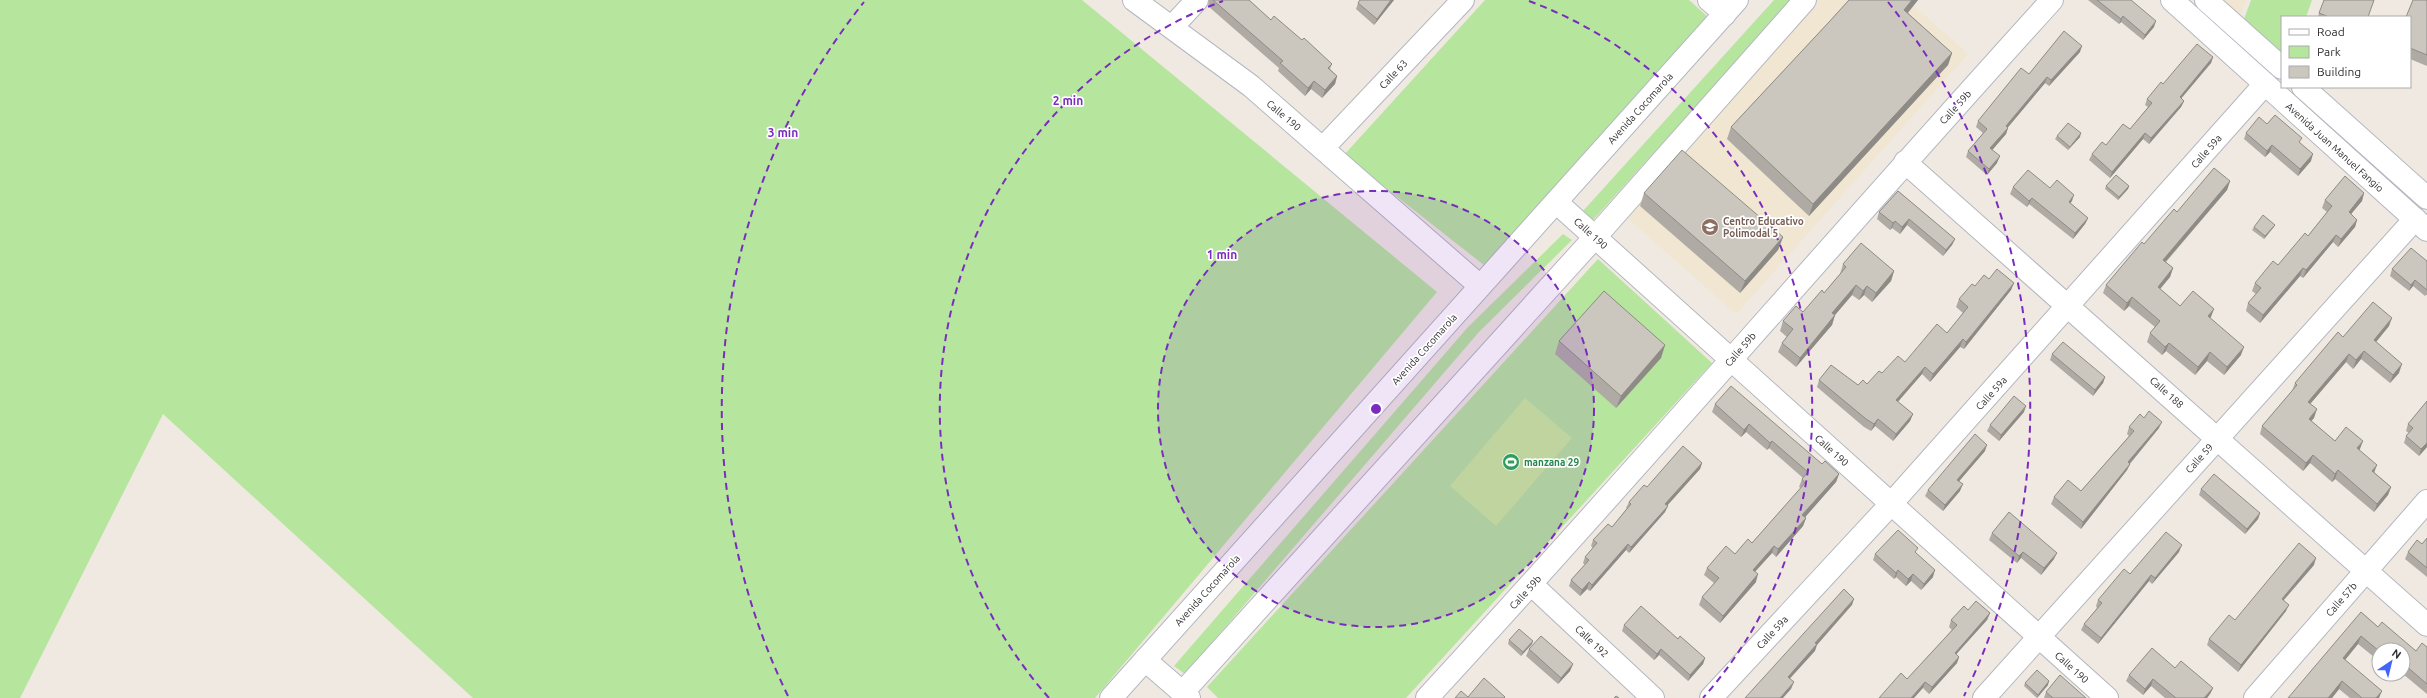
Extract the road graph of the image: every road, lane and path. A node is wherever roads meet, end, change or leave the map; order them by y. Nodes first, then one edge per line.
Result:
1 (1134, 0) edge
2 (1197, 0) edge
3 (1463, 0) edge
4 (1709, 0) edge
5 (1805, 0) edge
6 (2052, 0) edge
7 (2172, 0) edge
8 (2206, 0) edge
9 (1731, 7) edge
10 (1172, 27) junction
11 (2281, 67) edge
12 (2265, 84) junction
13 (2304, 88) edge
14 (1323, 148) junction
15 (1906, 162) junction
16 (2427, 198) edge
17 (1556, 202) junction
18 (2421, 224) edge
19 (1596, 236) junction
20 (1480, 286) junction
21 (2070, 305) junction
22 (1732, 359) junction
23 (2217, 437) junction
24 (2427, 501) edge
25 (1891, 504) junction
26 (2365, 571) junction
27 (1532, 584) junction
28 (2427, 625) edge
29 (2039, 637) junction
30 (1145, 660) junction
31 (1186, 695) edge
32 (1111, 698) edge
33 (1427, 698) edge
34 (1653, 698) edge
35 (1711, 698) edge
36 (1984, 698) edge
37 (2107, 698) edge
38 (2255, 698) edge

1 - 10 street, Calle 190
2 - 10 street
3 - 14 street, Calle 63
4 - 9 street
5 - 19 street
6 - 15 street, Calle 59b
7 - 12 street, Avenida Juan Manuel Fangio
8 - 11 street
9 - 17 street, Avenida Cocomarola
10 - 14 street, Calle 190
12 - 18 street, Avenida Juan Manuel Fangio
12 - 21 street, Calle 59a
13 - 16 street
14 - 20 street, Calle 190
15 - 21 street, Calle 188
15 - 22 street, Calle 59b
17 - 19 street, Calle 190
17 - 20 street, Avenida Cocomarola
18 - 23 street, Calle 59
19 - 22 street, Calle 190
19 - 31 street
20 - 30 street, Avenida Cocomarola
21 - 23 street, Calle 188
21 - 25 street, Calle 59a
22 - 25 street, Calle 190
22 - 27 street, Calle 59b
23 - 26 street, Calle 188
23 - 29 street, Calle 59
24 - 26 street, Calle 57b
25 - 29 street, Calle 190
25 - 35 street, Calle 59a
26 - 28 street, Calle 188
26 - 38 street, Calle 57b
27 - 33 street, Calle 59b
27 - 34 street, Calle 192
29 - 36 street, Calle 59
29 - 37 street, Calle 190
30 - 31 street
30 - 32 street, Avenida Cocomarola

